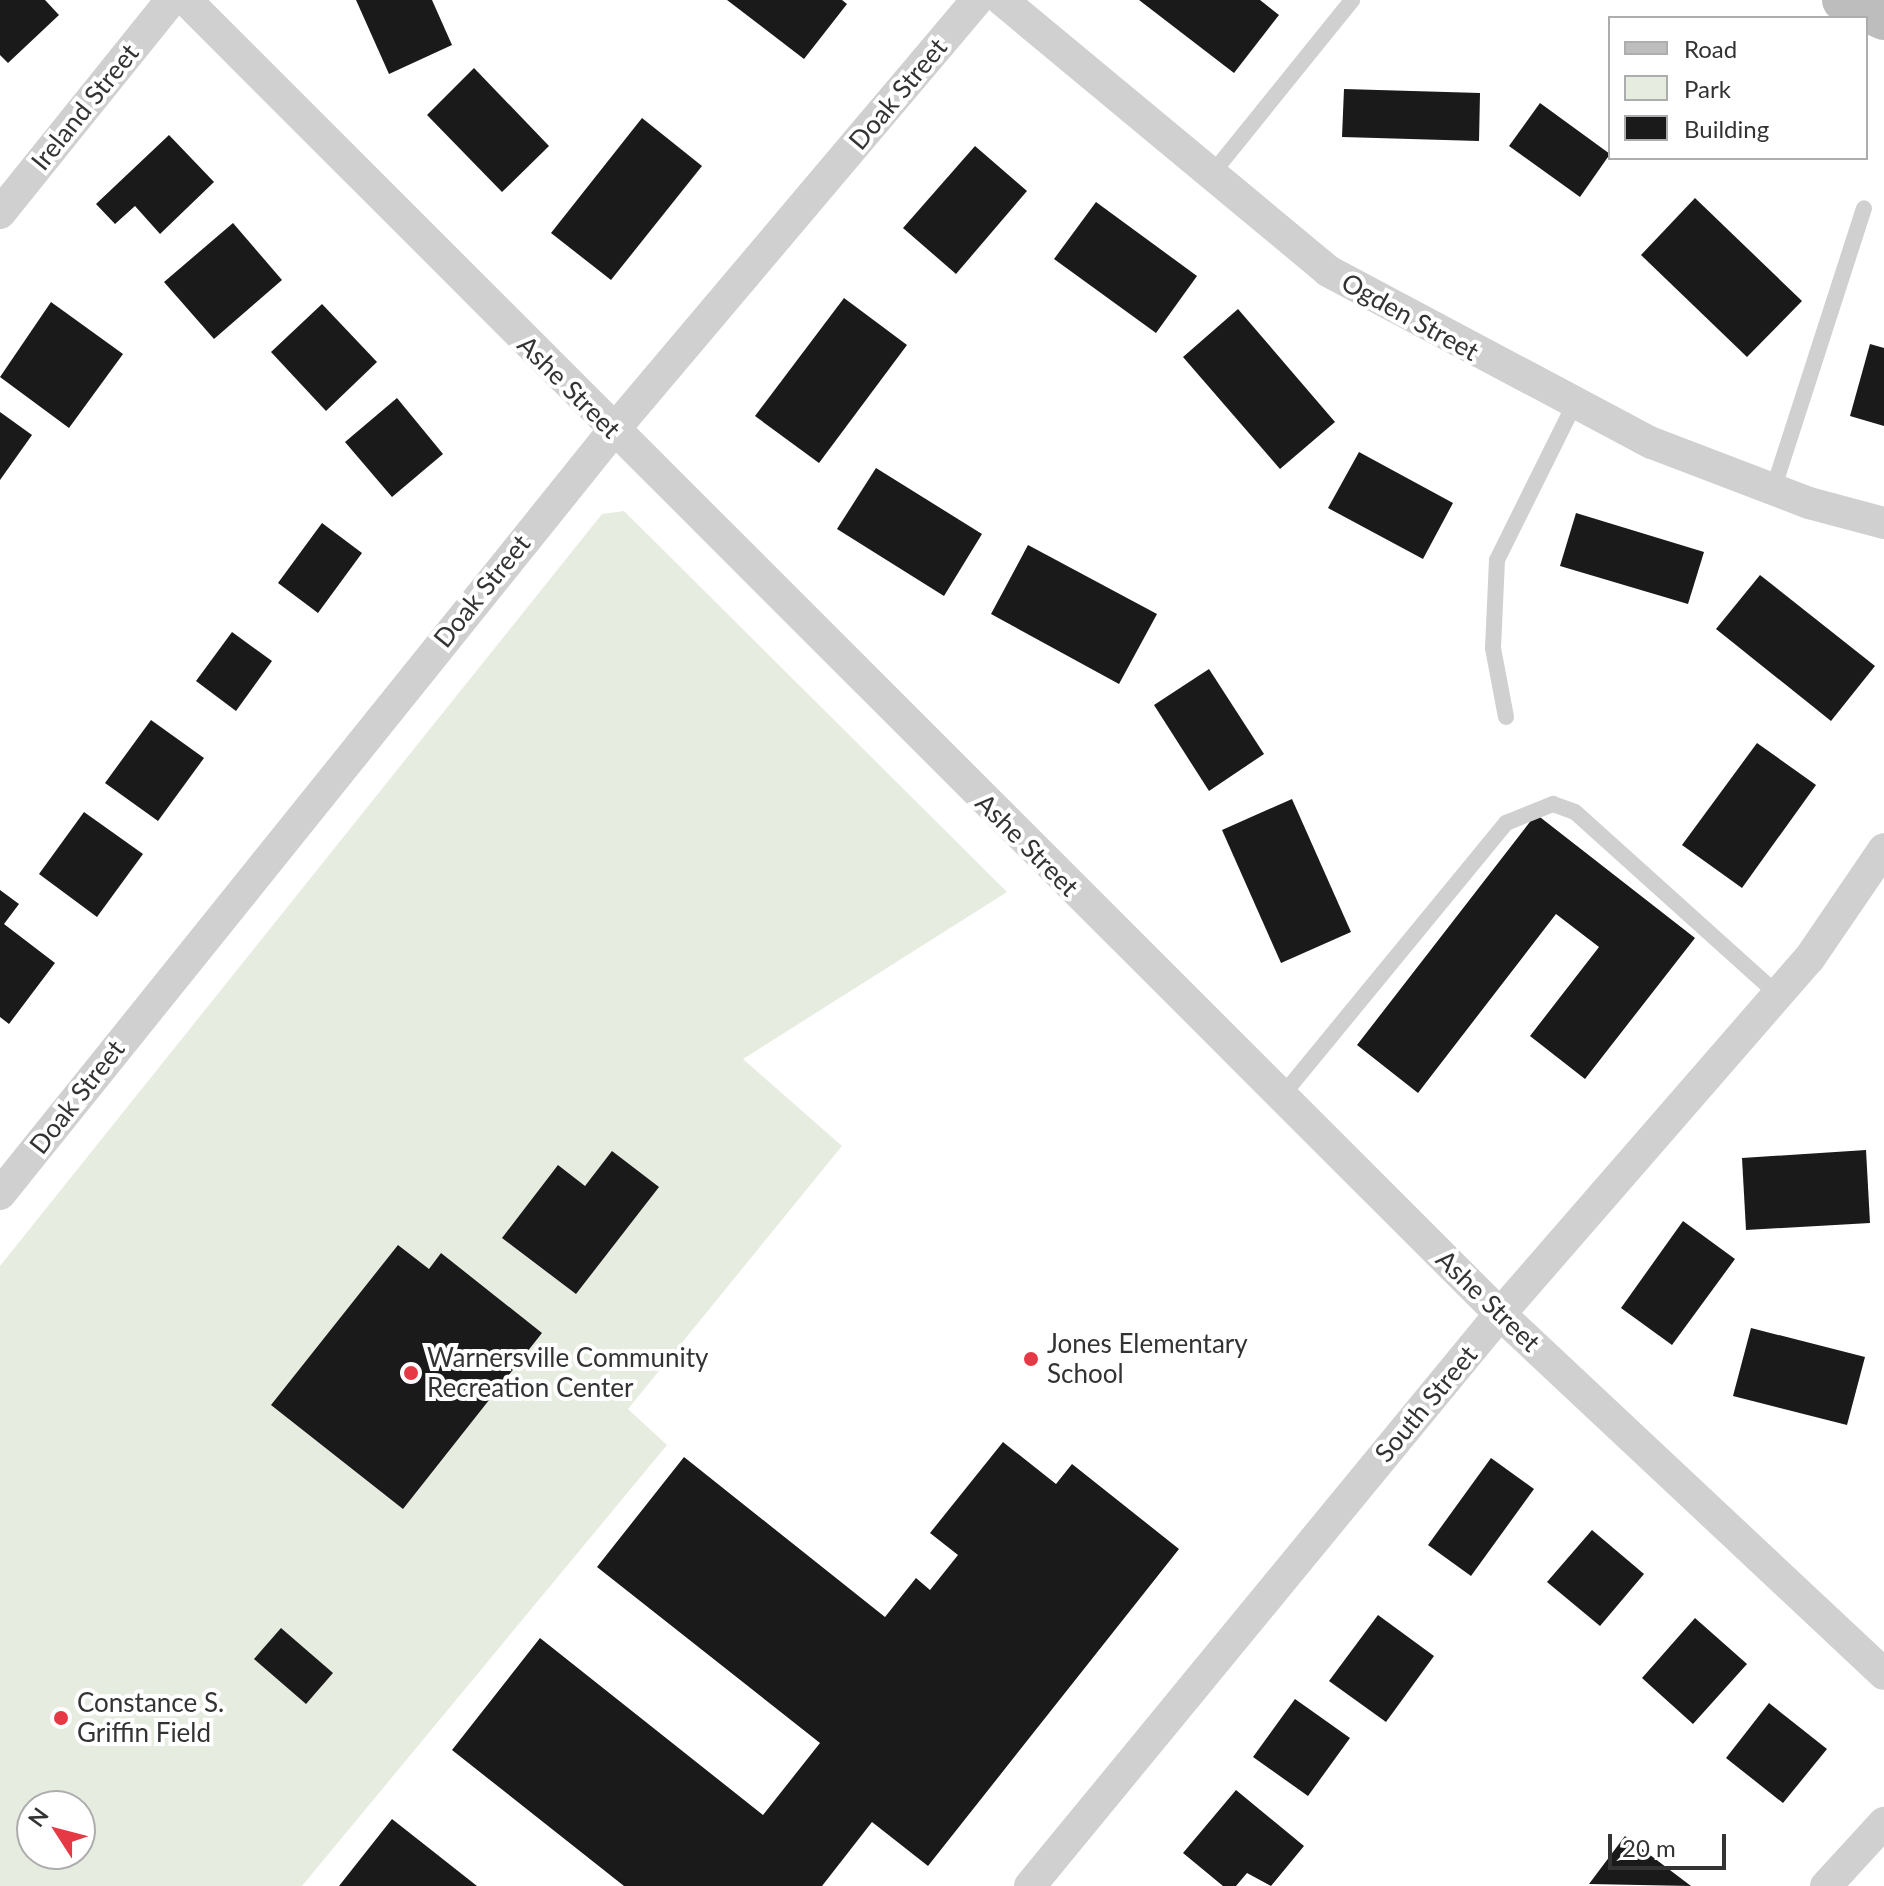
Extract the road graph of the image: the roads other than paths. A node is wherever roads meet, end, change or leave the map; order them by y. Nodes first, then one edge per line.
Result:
1 (171, 0) edge
2 (186, 0) edge
3 (977, 0) edge
4 (1002, 0) edge
5 (1352, 0) edge
6 (1844, 0) edge
7 (1884, 18) edge
8 (1211, 175) junction
9 (1864, 208) dead end
10 (0, 213) edge
11 (1574, 405) junction
12 (613, 431) junction
13 (1773, 490) junction
14 (1884, 523) edge
15 (1506, 717) dead end
16 (1884, 849) edge
17 (1778, 995) junction
18 (1281, 1097) junction
19 (0, 1194) edge
20 (1500, 1314) junction
21 (1884, 1674) edge
22 (1884, 1823) edge
23 (1030, 1886) edge
24 (1826, 1886) edge

1 - 10 street, Ireland Street
2 - 12 street, Ashe Street
3 - 12 street, Doak Street
4 - 8 street, Ogden Street
5 - 8 lane
6 - 7 main road
8 - 11 street, Ogden Street
9 - 13 lane
11 - 13 street, Ogden Street
11 - 15 lane
12 - 18 street, Ashe Street
12 - 19 street, Doak Street
13 - 14 street, Ogden Street
16 - 17 street, South Street
17 - 18 lane
17 - 20 street, South Street
18 - 20 street, Ashe Street
20 - 21 street, Ashe Street
20 - 23 street, South Street
22 - 24 street

